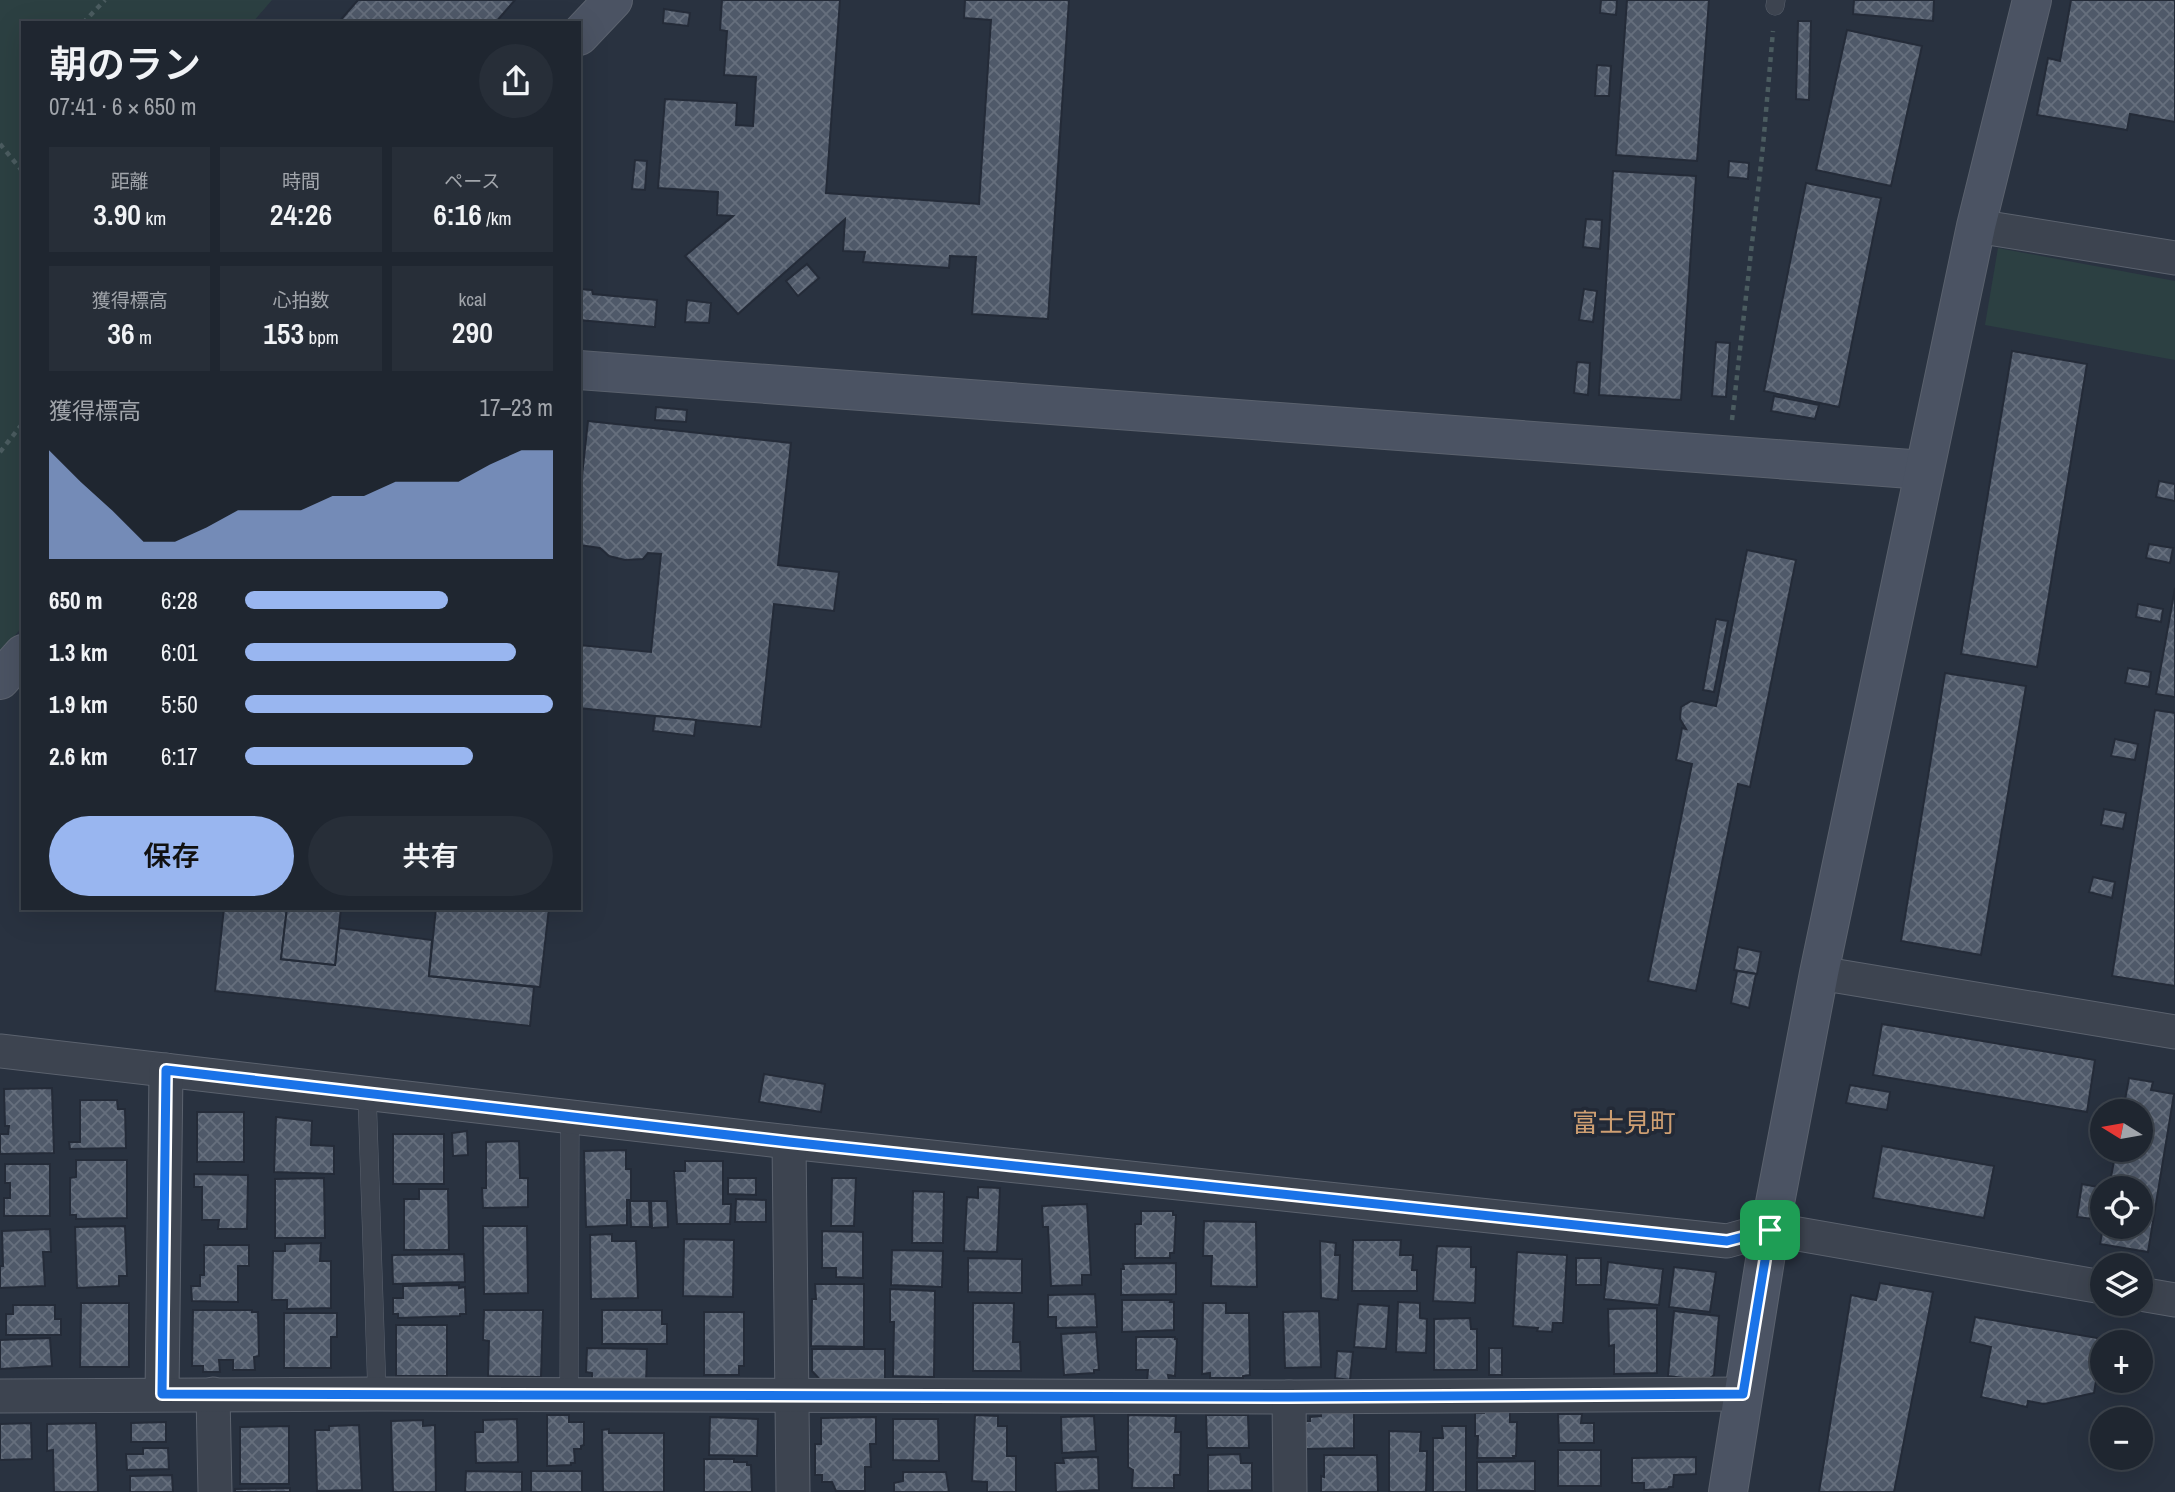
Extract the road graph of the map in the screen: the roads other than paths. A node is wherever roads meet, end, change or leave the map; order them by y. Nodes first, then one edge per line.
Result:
1 (613, 0) edge
2 (2032, 0) edge
3 (581, 34) edge
4 (1976, 226) junction
5 (2175, 258) edge
6 (581, 370) edge
7 (1924, 470) junction
8 (21, 656) edge
9 (0, 680) edge
10 (1819, 973) junction
11 (2175, 1032) edge
12 (0, 1051) edge
13 (166, 1070) junction
14 (367, 1093) junction
15 (570, 1117) junction
16 (789, 1142) junction
17 (1770, 1230) junction
18 (2090, 1285) edge
19 (2153, 1296) edge
20 (2175, 1300) edge
21 (162, 1394) junction
22 (213, 1394) junction
23 (377, 1394) junction
24 (1743, 1394) junction
25 (569, 1395) junction
26 (793, 1395) junction
27 (0, 1396) edge
28 (1289, 1397) junction
29 (215, 1492) edge
30 (793, 1492) edge
31 (1290, 1492) edge
32 (1728, 1492) edge

1 - 3 street
2 - 4 street
4 - 5 street
4 - 7 street
6 - 7 street
7 - 10 street
8 - 9 street
10 - 11 street
10 - 17 street
12 - 13 street
13 - 14 street
13 - 21 street
14 - 15 street
14 - 23 lane
15 - 16 street
15 - 25 lane
16 - 17 street
16 - 26 street
17 - 18 street
17 - 24 street
19 - 20 street
21 - 22 street
21 - 27 street
22 - 23 street
22 - 29 street
23 - 25 street
24 - 28 street
24 - 32 street
25 - 26 street
26 - 28 street
26 - 30 street
28 - 31 street

